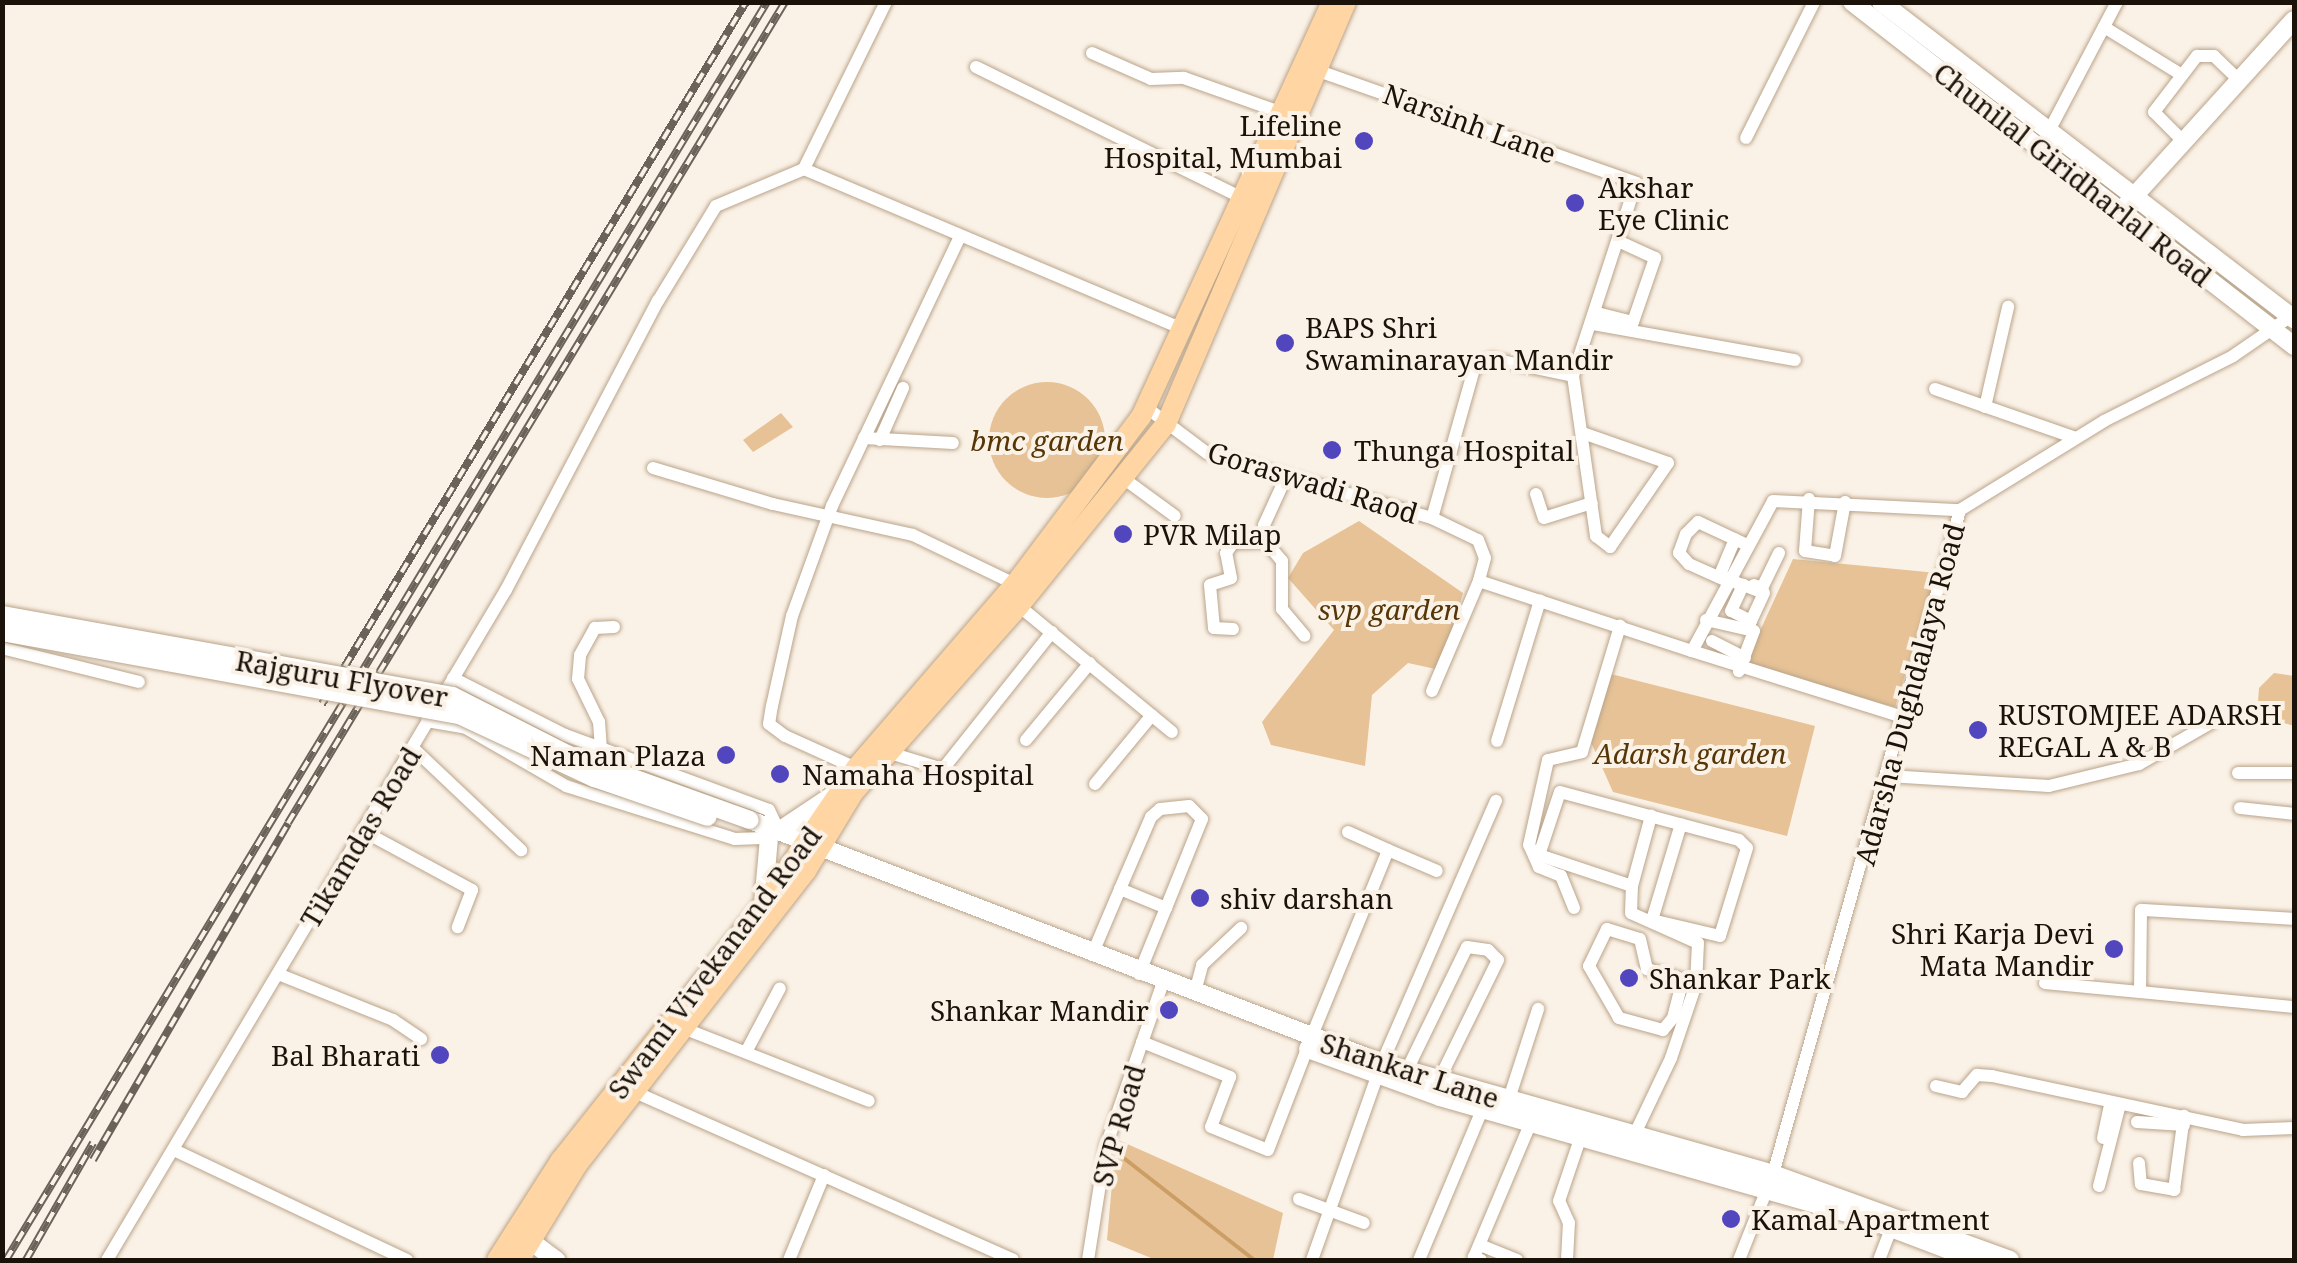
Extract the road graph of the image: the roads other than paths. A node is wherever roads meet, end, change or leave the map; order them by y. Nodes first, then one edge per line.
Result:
1 (886, 2) edge
2 (1332, 2) edge
3 (1346, 2) edge
4 (1814, 2) edge
5 (1852, 2) edge
6 (1881, 2) edge
7 (2117, 2) edge
8 (2294, 20) edge
9 (2104, 28) junction
10 (1092, 54) dead end
11 (976, 68) dead end
12 (1311, 68) junction
13 (2177, 72) dead end
14 (2240, 81) junction
15 (1283, 113) junction
16 (2049, 131) junction
17 (1746, 138) dead end
18 (2184, 142) junction
19 (804, 169) junction
20 (1246, 200) junction
21 (2127, 204) junction
22 (959, 238) junction
23 (1618, 241) junction
24 (2008, 306) dead end
25 (2293, 318) edge
26 (1594, 319) junction
27 (1183, 330) junction
28 (2274, 330) junction
29 (2294, 346) edge
30 (1796, 360) dead end
31 (1573, 376) junction
32 (1935, 390) dead end
33 (1985, 407) junction
34 (1147, 408) junction
35 (1166, 424) junction
36 (1584, 433) junction
37 (873, 435) junction
38 (2076, 438) junction
39 (953, 442) dead end
40 (653, 468) dead end
41 (1286, 477) junction
42 (1122, 478) junction
43 (1536, 494) dead end
44 (1809, 499) junction
45 (1592, 502) junction
46 (1844, 502) junction
47 (1960, 510) junction
48 (830, 512) junction
49 (1175, 516) dead end
50 (1432, 518) junction
51 (1266, 542) junction
52 (1741, 542) junction
53 (1779, 554) dead end
54 (1725, 578) junction
55 (1480, 582) junction
56 (1016, 584) junction
57 (1743, 585) junction
58 (1540, 600) junction
59 (1715, 601) junction
60 (1018, 606) junction
61 (1732, 608) junction
62 (2, 615) edge
63 (1620, 626) junction
64 (614, 628) dead end
65 (1233, 629) dead end
66 (1714, 630) junction
67 (2, 632) edge
68 (1052, 632) junction
69 (1305, 636) dead end
70 (2, 648) edge
71 (1692, 652) junction
72 (1090, 663) junction
73 (1742, 664) junction
74 (453, 678) junction
75 (139, 682) dead end
76 (1432, 691) dead end
77 (1152, 715) junction
78 (1902, 717) junction
79 (427, 720) junction
80 (2211, 723) dead end
81 (1172, 732) dead end
82 (1026, 740) dead end
83 (1497, 741) dead end
84 (412, 748) junction
85 (602, 750) junction
86 (890, 753) junction
87 (856, 768) junction
88 (2238, 772) dead end
89 (2294, 772) edge
90 (1888, 776) junction
91 (1095, 784) dead end
92 (837, 792) junction
93 (1496, 801) dead end
94 (2240, 808) dead end
95 (2294, 814) edge
96 (1651, 816) junction
97 (1680, 824) junction
98 (748, 825) junction
99 (363, 831) junction
100 (1348, 832) dead end
101 (774, 835) junction
102 (521, 850) dead end
103 (1388, 850) junction
104 (810, 851) junction
105 (1437, 871) dead end
106 (1632, 886) junction
107 (1120, 889) junction
108 (764, 905) junction
109 (1166, 908) junction
110 (1574, 908) dead end
111 (2294, 919) edge
112 (1652, 920) junction
113 (458, 927) dead end
114 (1241, 928) dead end
115 (1092, 956) junction
116 (278, 974) junction
117 (1139, 974) junction
118 (1689, 982) junction
119 (2045, 983) dead end
120 (1162, 987) junction
121 (780, 988) dead end
122 (1196, 992) junction
123 (2140, 992) junction
124 (2294, 1007) edge
125 (1538, 1009) dead end
126 (688, 1030) junction
127 (420, 1039) dead end
128 (1142, 1042) junction
129 (1309, 1043) junction
130 (746, 1052) junction
131 (1380, 1070) junction
132 (1406, 1072) junction
133 (1438, 1082) junction
134 (1936, 1086) dead end
135 (637, 1093) junction
136 (869, 1101) dead end
137 (1508, 1102) junction
138 (1485, 1103) junction
139 (2114, 1106) junction
140 (2184, 1121) junction
141 (1531, 1122) junction
142 (2137, 1122) dead end
143 (2294, 1128) edge
144 (1581, 1136) junction
145 (2102, 1138) dead end
146 (1631, 1142) junction
147 (174, 1150) junction
148 (2139, 1163) dead end
149 (824, 1174) junction
150 (1770, 1181) junction
151 (2099, 1186) dead end
152 (1298, 1199) dead end
153 (1330, 1210) junction
154 (1893, 1222) junction
155 (1364, 1223) dead end
156 (524, 1236) junction
157 (1480, 1245) junction
158 (107, 1260) edge
159 (407, 1260) edge
160 (497, 1260) edge
161 (520, 1260) edge
162 (556, 1260) edge
163 (789, 1260) edge
164 (1013, 1260) edge
165 (1088, 1260) edge
166 (1312, 1260) edge
167 (1419, 1260) edge
168 (1480, 1260) edge
169 (1517, 1260) edge
170 (1567, 1260) edge
171 (1740, 1260) edge
172 (1878, 1260) edge
173 (1975, 1260) edge
174 (2010, 1260) edge

1 - 19 street
2 - 12 main road, Swami Vivekanand Road
3 - 12 main road, Swami Vivekanand Road
4 - 17 street
5 - 21 main road, Chunilal Giridharlal Road
6 - 16 main road, Chunilal Giridharlal Road
7 - 9 street
8 - 14 main road
9 - 13 street
9 - 16 street
10 - 15 street
11 - 20 street
12 - 15 main road, Swami Vivekanand Road
12 - 23 street, Narsinh Lane
12 - 35 main road, Swami Vivekanand Road
14 - 18 main road
14 - 18 street
15 - 20 main road, Swami Vivekanand Road
16 - 21 main road, Chunilal Giridharlal Road
18 - 21 main road
19 - 22 street
19 - 74 street, Tikamdas Road
20 - 27 main road, Swami Vivekanand Road
21 - 25 main road, Chunilal Giridharlal Road
21 - 28 main road, Chunilal Giridharlal Road
22 - 27 street
22 - 37 street
23 - 26 street
23 - 26 street
24 - 33 street
25 - 28 street, Adarsha Dughdalaya Road
26 - 30 street
26 - 31 street
27 - 34 main road, Swami Vivekanand Road
28 - 29 main road, Chunilal Giridharlal Road
28 - 38 street, Adarsha Dughdalaya Road
31 - 36 street
31 - 50 street
32 - 33 street
33 - 38 street
34 - 35 street, Goraswadi Raod
34 - 56 main road, Swami Vivekanand Road
35 - 41 street, Goraswadi Raod
35 - 42 main road, Swami Vivekanand Road
36 - 45 street
36 - 45 street
37 - 39 street
37 - 48 street
38 - 47 street, Adarsha Dughdalaya Road
40 - 48 street
41 - 50 street, Goraswadi Raod
41 - 51 street
42 - 49 street
42 - 60 main road, Swami Vivekanand Road
43 - 45 street
44 - 46 street
44 - 46 street
44 - 52 street
46 - 47 street
47 - 78 street, Adarsha Dughdalaya Road
48 - 56 street
48 - 87 street
50 - 55 street, Goraswadi Raod
51 - 65 street
51 - 69 street
52 - 54 street
52 - 54 street
53 - 54 street
54 - 57 street
54 - 59 street
55 - 58 street
55 - 76 street
56 - 87 main road, Swami Vivekanand Road
57 - 61 street
57 - 61 street
58 - 63 street
58 - 83 street
59 - 61 street
59 - 66 street
60 - 68 street
60 - 86 main road, Swami Vivekanand Road
62 - 98 main road, Rajguru Flyover, bridge
63 - 71 street
63 - 110 street
64 - 85 street
66 - 71 street
66 - 73 street
66 - 73 street
67 - 98 main road, Rajguru Flyover, bridge
68 - 72 street
68 - 86 street
70 - 75 street
71 - 73 street
72 - 77 street
72 - 82 street
73 - 78 street
74 - 79 street, Tikamdas Road
74 - 85 street
77 - 81 street
77 - 91 street
78 - 90 street, Adarsha Dughdalaya Road
79 - 84 street, Tikamdas Road
79 - 101 street
80 - 90 street
84 - 99 street, Tikamdas Road
84 - 102 street
85 - 101 street
86 - 104 main road, Swami Vivekanand Road
87 - 92 main road, Swami Vivekanand Road
88 - 89 street
90 - 150 street, Adarsha Dughdalaya Road
92 - 101 main road
92 - 104 main road, Swami Vivekanand Road
93 - 131 street
94 - 95 street
96 - 97 street
96 - 106 street
96 - 106 street
97 - 112 street
97 - 112 street
98 - 101 main road, Rajguru Flyover
99 - 113 street
99 - 116 street, Tikamdas Road
100 - 103 street
101 - 104 main road, Rajguru Flyover
101 - 108 main road
103 - 105 street
103 - 129 street
104 - 108 main road, Swami Vivekanand Road
104 - 115 main road, Shankar Lane
104 - 120 main road, Shankar Lane
104 - 126 main road, Swami Vivekanand Road
106 - 112 street
107 - 109 street
107 - 109 street
107 - 115 street
108 - 156 main road, Swami Vivekanand Road
109 - 117 street
111 - 123 street
112 - 118 street
114 - 122 street
115 - 117 main road, Shankar Lane
116 - 127 street
116 - 147 street, Tikamdas Road
117 - 120 main road, Shankar Lane
118 - 118 street
118 - 146 street
119 - 123 street
120 - 122 main road, Shankar Lane
120 - 128 street, SVP Road
120 - 129 main road, Shankar Lane
121 - 130 street
122 - 129 main road, Shankar Lane
123 - 124 street
125 - 137 street
126 - 130 street
126 - 135 main road, Swami Vivekanand Road
128 - 129 street
128 - 165 street, SVP Road
129 - 131 main road, Shankar Lane
130 - 136 street
131 - 132 main road, Shankar Lane
131 - 138 main road, Shankar Lane
131 - 153 street
132 - 133 main road, Shankar Lane
132 - 133 street
133 - 138 main road, Shankar Lane
134 - 139 street
135 - 149 street
135 - 156 main road, Swami Vivekanand Road
137 - 138 main road, Shankar Lane
137 - 146 main road, Shankar Lane
138 - 141 main road, Shankar Lane
138 - 167 street
139 - 140 street
139 - 145 street
139 - 151 street
140 - 142 street
140 - 143 street
140 - 148 street
141 - 144 main road, Shankar Lane
141 - 157 street
144 - 146 main road, Shankar Lane
144 - 170 street
146 - 150 main road, Shankar Lane
147 - 158 street, Tikamdas Road
147 - 159 street
149 - 163 street
149 - 164 street
150 - 154 main road, Shankar Lane
150 - 171 street, Adarsha Dughdalaya Road
152 - 153 street
153 - 155 street
153 - 166 street
154 - 172 street
154 - 173 main road, Shankar Lane
154 - 174 main road, Shankar Lane
156 - 160 main road, Swami Vivekanand Road
156 - 161 main road, Swami Vivekanand Road
156 - 162 main road
157 - 168 street
157 - 169 street

